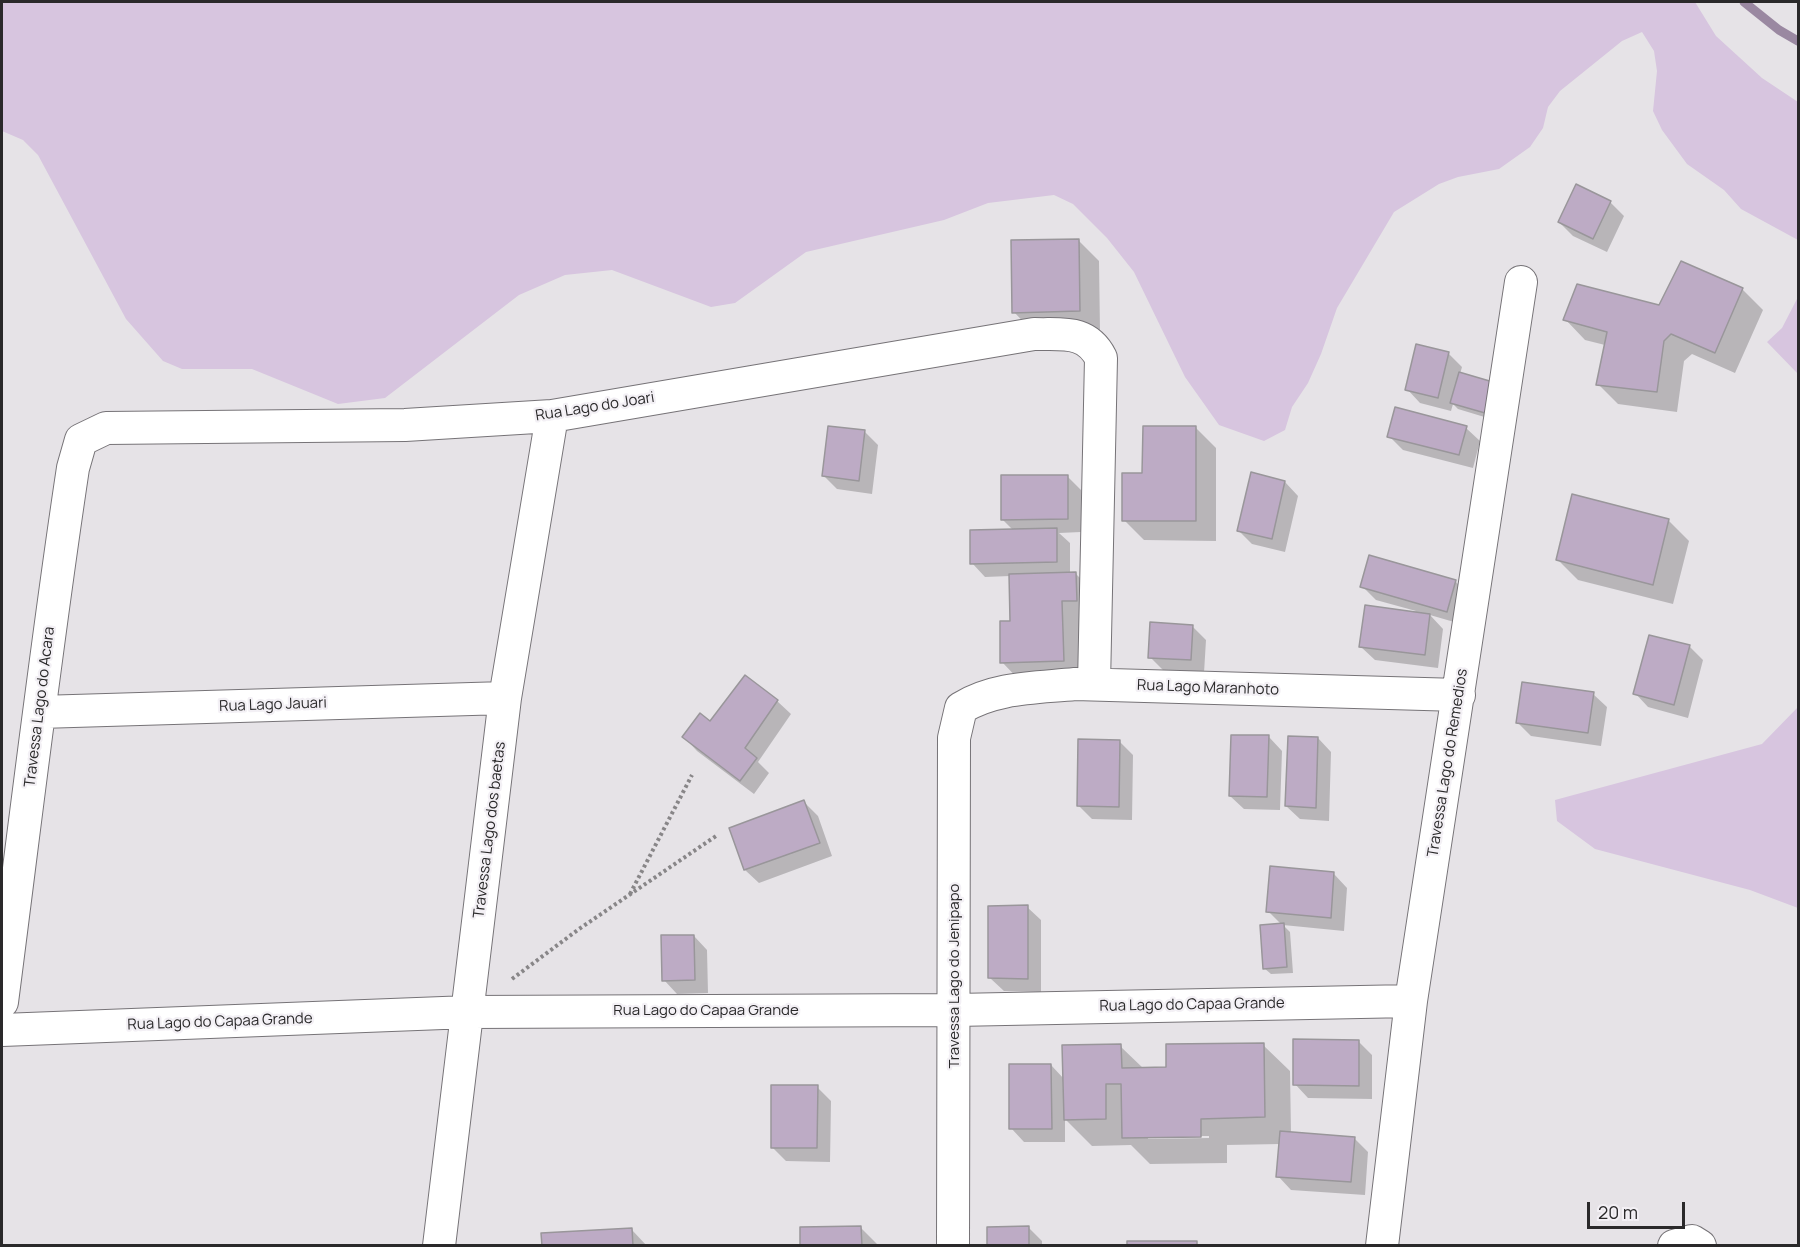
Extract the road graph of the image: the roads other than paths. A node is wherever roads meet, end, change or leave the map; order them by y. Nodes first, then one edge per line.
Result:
1 (1521, 282) dead end
2 (552, 416) junction
3 (106, 428) joint
4 (1094, 684) junction
5 (1459, 695) junction
6 (505, 698) junction
7 (961, 708) joint
8 (40, 712) junction
9 (1411, 1001) junction
10 (2, 1002) edge
11 (955, 1010) junction
12 (469, 1012) junction
13 (2, 1030) edge
14 (439, 1245) edge
15 (953, 1245) edge
16 (1382, 1245) edge
17 (1674, 1245) edge
18 (1700, 1245) edge

1 - 5 street, Travessa Lago do Remedios
2 - 3 street, Rua Lago do Joari
2 - 4 street, Rua Lago do Joari
2 - 6 street, Travessa Lago dos baetas
3 - 8 street, Travessa Lago do Acara
4 - 5 street, Rua Lago Maranhoto
4 - 7 street, Rua Lago Maranhoto
5 - 9 street, Travessa Lago do Remedios
6 - 8 street, Rua Lago Jauari
6 - 12 street, Travessa Lago dos baetas
7 - 11 street, Travessa Lago do Jenipapo
8 - 10 street, Travessa Lago do Acara
9 - 11 street, Rua Lago do Capaa Grande
9 - 16 street, Travessa Lago do Remedios
11 - 12 street, Rua Lago do Capaa Grande
11 - 15 street, Travessa Lago do Jenipapo
12 - 13 street, Rua Lago do Capaa Grande
12 - 14 street, Travessa Lago dos baetas
17 - 18 street

